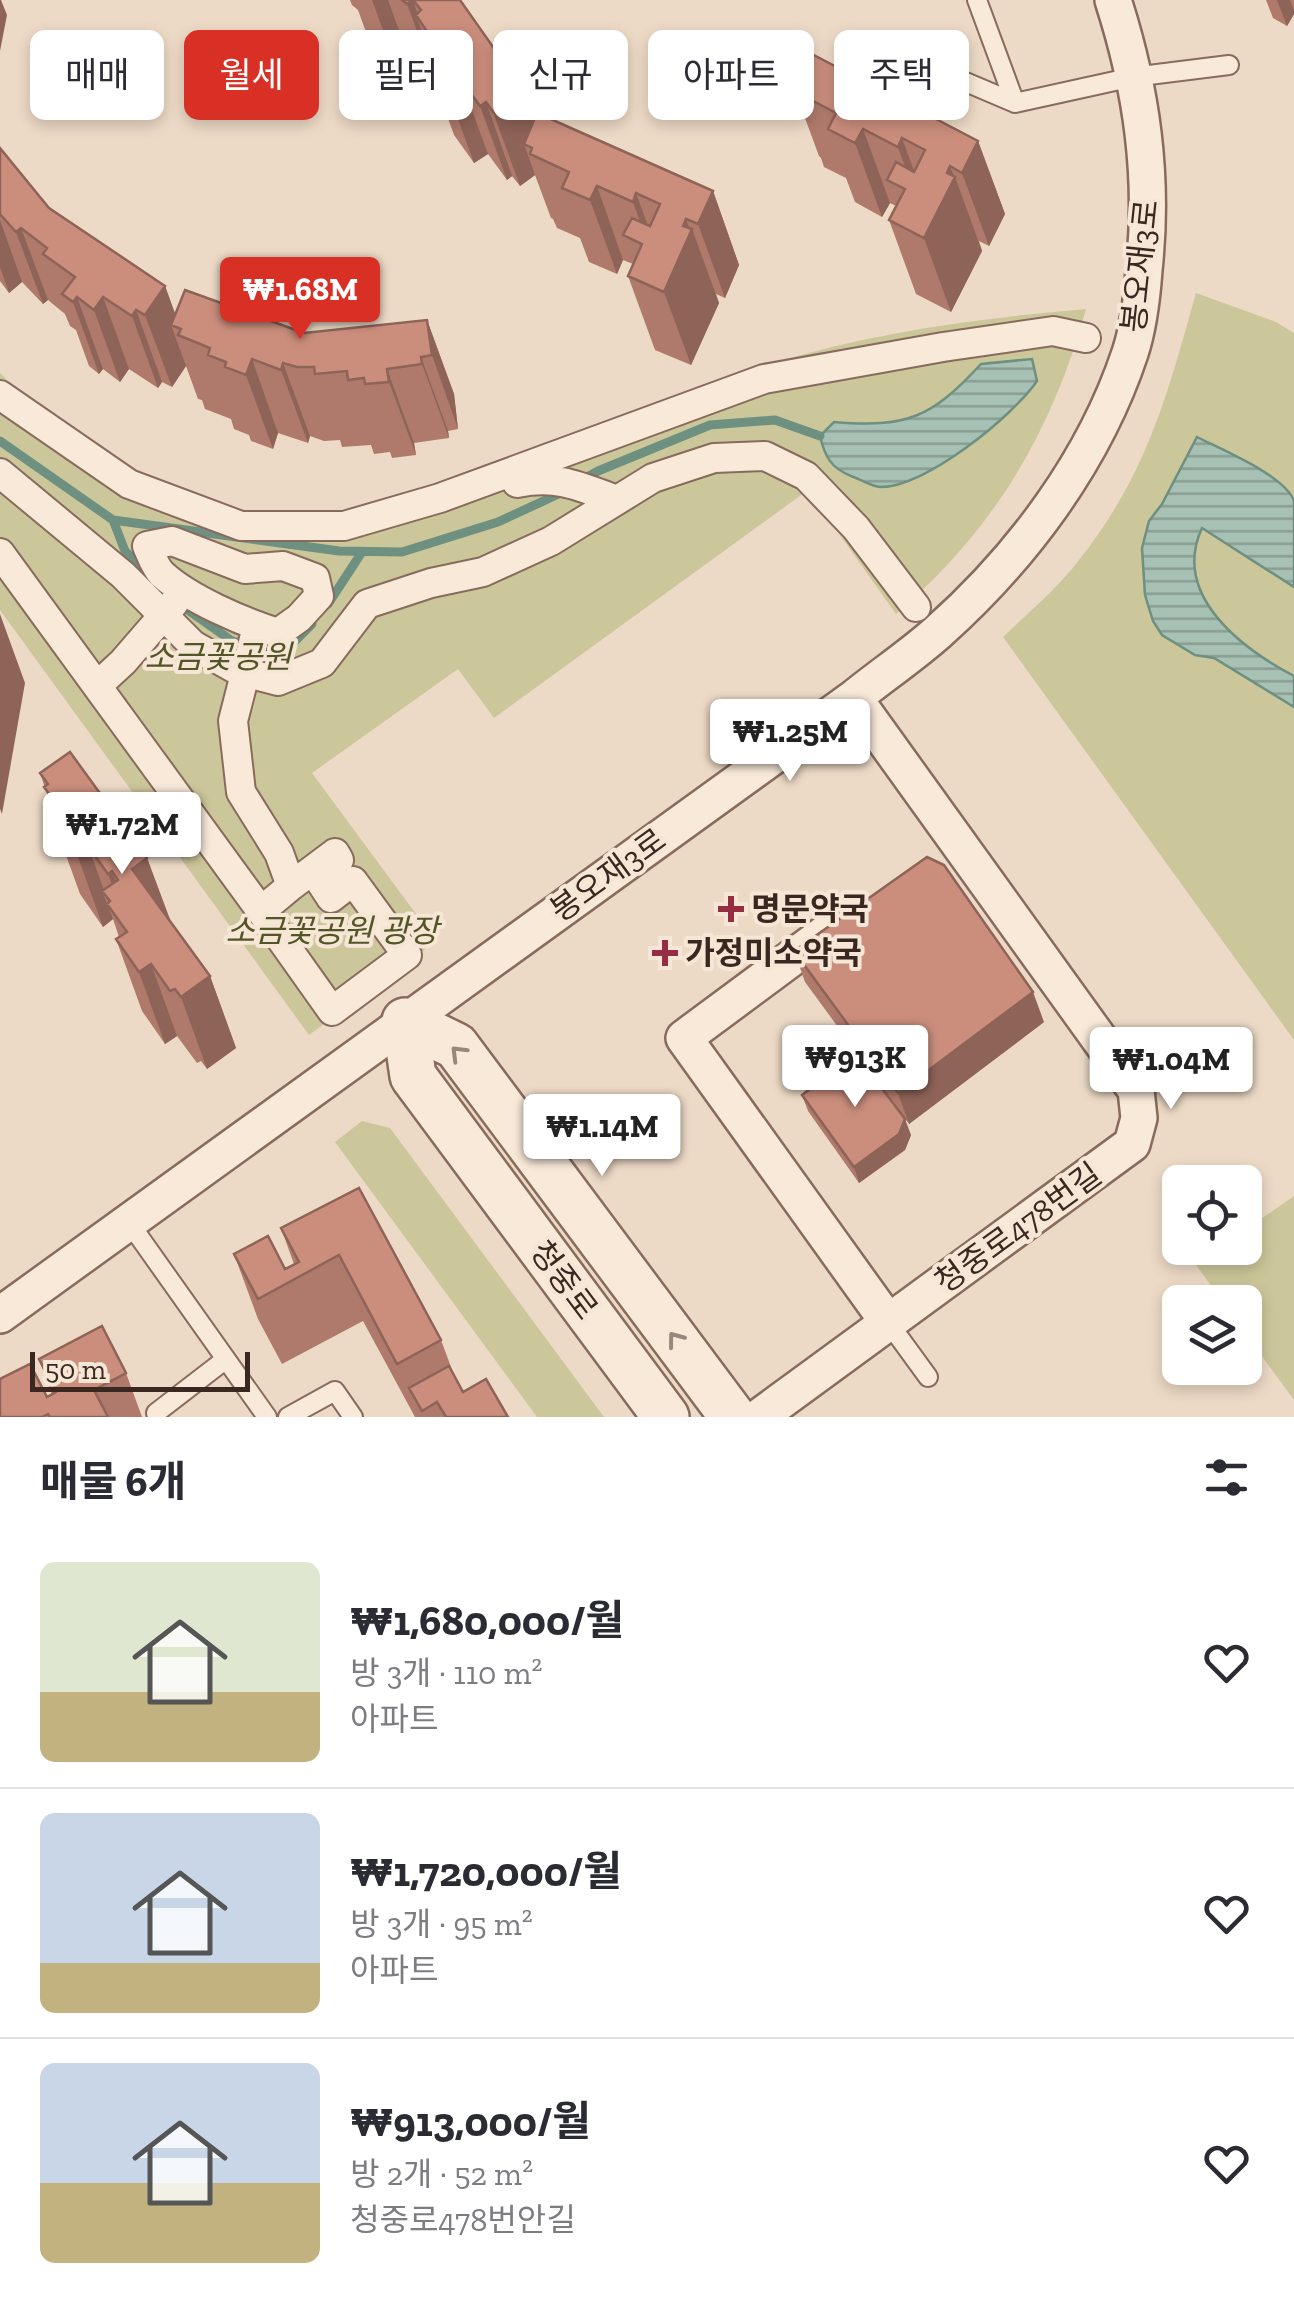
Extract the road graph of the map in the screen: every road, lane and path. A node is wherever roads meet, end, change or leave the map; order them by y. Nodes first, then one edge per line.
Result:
1 (977, 0) edge
2 (1112, 0) edge
3 (1228, 65) dead end
4 (1133, 78) junction
5 (969, 83) edge
6 (1015, 103) junction
7 (1086, 338) dead end
8 (0, 394) edge
9 (0, 473) edge
10 (440, 498) junction
11 (616, 500) junction
12 (247, 526) junction
13 (0, 553) edge
14 (245, 569) junction
15 (186, 590) junction
16 (916, 607) dead end
17 (164, 615) junction
18 (258, 627) junction
19 (248, 673) junction
20 (97, 686) junction
21 (854, 698) junction
22 (953, 840) junction
23 (921, 863) edge
24 (292, 886) junction
25 (858, 910) edge
26 (260, 911) junction
27 (405, 1020) junction
28 (128, 1221) junction
29 (0, 1315) edge
30 (888, 1322) junction
31 (226, 1359) junction
32 (928, 1377) dead end
33 (156, 1413) dead end
34 (267, 1417) edge
35 (288, 1417) edge
36 (353, 1417) edge
37 (666, 1417) edge
38 (734, 1417) edge
39 (759, 1417) edge

1 - 6 lane
2 - 4 street, 봉오재3로
3 - 4 lane
4 - 6 lane
4 - 21 street, 봉오재3로
5 - 6 lane
7 - 10 street
8 - 12 street
9 - 17 street
10 - 11 street
10 - 12 street
11 - 16 street
11 - 19 street
12 - 14 street
13 - 20 street
14 - 15 street
14 - 18 street
15 - 17 street
15 - 18 street
17 - 19 street
17 - 20 street
18 - 19 street
19 - 24 street
20 - 26 street
21 - 22 street, 청중로478번길
21 - 27 street, 봉오재3로
22 - 23 street
22 - 30 street, 청중로478번길
24 - 26 street
24 - 26 street
25 - 30 street
27 - 28 street, 봉오재3로
27 - 37 street, 청중로
38 -> 27 street, 청중로
28 - 29 street, 봉오재3로
28 - 31 lane
30 - 32 lane
30 - 39 street, 청중로478번길
31 - 33 lane
31 - 34 lane
35 - 36 lane

